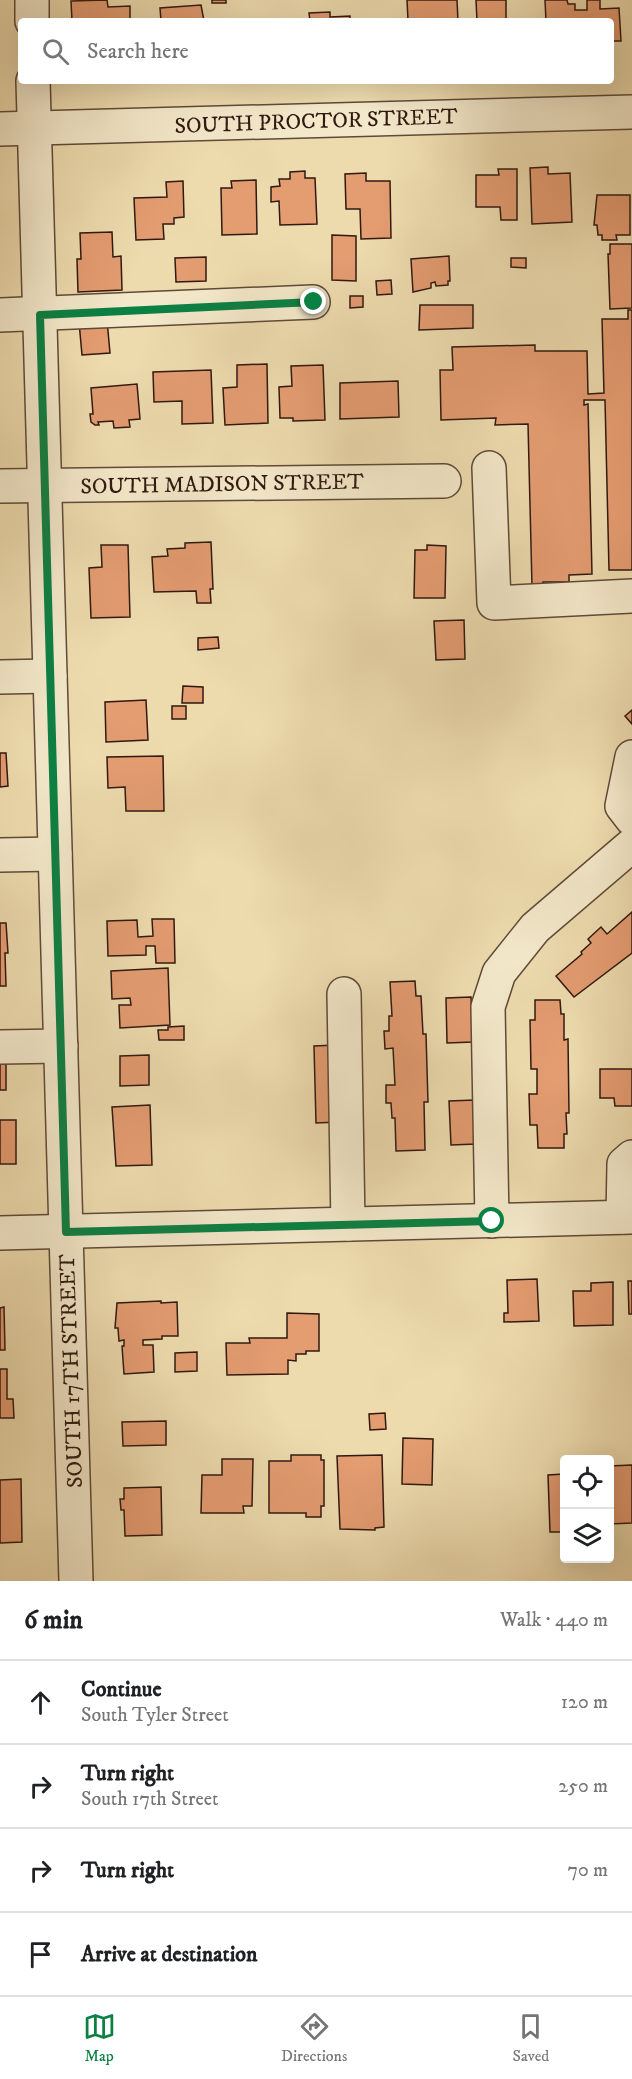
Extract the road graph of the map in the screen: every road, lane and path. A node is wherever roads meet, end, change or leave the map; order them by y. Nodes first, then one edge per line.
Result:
1 (32, 0) edge
2 (32, 18) edge
3 (33, 84) edge
4 (632, 112) edge
5 (34, 128) junction
6 (0, 129) edge
7 (314, 302) dead end
8 (0, 315) edge
9 (40, 315) junction
10 (489, 468) dead end
11 (444, 481) dead end
12 (45, 485) junction
13 (0, 486) edge
14 (632, 596) edge
15 (50, 676) junction
16 (0, 677) edge
17 (632, 757) edge
18 (632, 819) edge
19 (632, 845) edge
20 (55, 854) junction
21 (0, 855) edge
22 (344, 994) dead end
23 (61, 1046) junction
24 (0, 1047) edge
25 (632, 1157) edge
26 (627, 1217) edge
27 (492, 1221) junction
28 (348, 1224) junction
29 (66, 1232) junction
30 (0, 1233) edge
31 (75, 1581) edge

1 - 2 street
3 - 5 street, SOUTH 17TH STREET
4 - 5 street, SOUTH PROCTOR STREET
5 - 6 street, SOUTH PROCTOR STREET
5 - 9 street, SOUTH 17TH STREET
7 - 9 street
8 - 9 street
9 - 12 street, SOUTH 17TH STREET
10 - 14 street
11 - 12 street, SOUTH MADISON STREET
12 - 13 street, SOUTH MADISON STREET
12 - 15 street, SOUTH 17TH STREET
15 - 16 street
15 - 20 street, SOUTH 17TH STREET
17 - 18 street
19 - 27 street
20 - 21 street
20 - 23 street, SOUTH 17TH STREET
22 - 28 street
23 - 24 street
23 - 29 street, SOUTH 17TH STREET
25 - 26 street
26 - 27 street
27 - 28 street
28 - 29 street
29 - 30 street
29 - 31 street, SOUTH 17TH STREET

